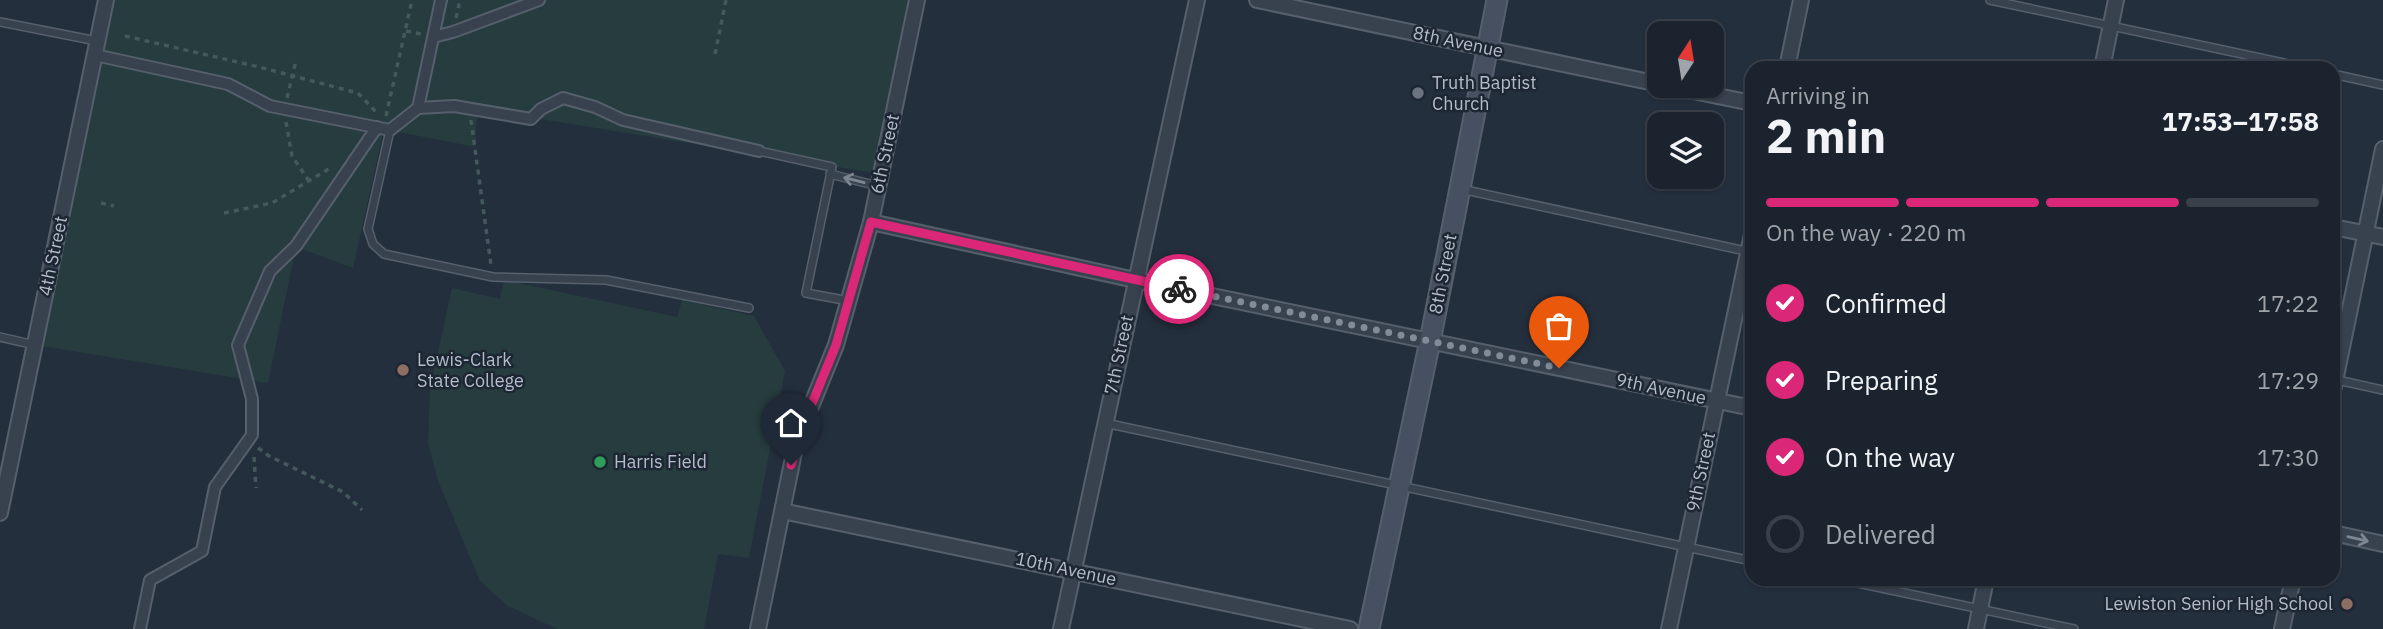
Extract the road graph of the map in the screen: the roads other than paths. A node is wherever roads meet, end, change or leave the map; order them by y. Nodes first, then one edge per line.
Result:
1 (106, 0) edge
2 (441, 0) edge
3 (539, 0) edge
4 (917, 0) edge
5 (1197, 0) edge
6 (1257, 0) edge
7 (1497, 0) edge
8 (1801, 0) edge
9 (1990, 0) edge
10 (2116, 0) edge
11 (0, 22) edge
12 (2111, 26) junction
13 (433, 37) junction
14 (96, 48) junction
15 (1487, 49) junction
16 (1788, 61) edge
17 (2104, 61) edge
18 (2274, 61) edge
19 (2340, 76) edge
20 (1647, 82) edge
21 (2383, 85) edge
22 (1724, 97) edge
23 (1745, 102) edge
24 (418, 108) junction
25 (377, 127) junction
26 (390, 130) junction
27 (2383, 149) edge
28 (759, 151) joint
29 (830, 174) junction
30 (878, 186) junction
31 (1460, 189) junction
32 (871, 222) junction
33 (2340, 229) edge
34 (2365, 234) junction
35 (2383, 237) edge
36 (1745, 251) edge
37 (1745, 274) edge
38 (1135, 280) junction
39 (850, 301) junction
40 (749, 308) dead end
41 (0, 337) edge
42 (1430, 341) junction
43 (34, 345) junction
44 (2340, 354) edge
45 (2340, 384) edge
46 (2383, 390) edge
47 (1716, 400) junction
48 (1745, 406) edge
49 (1105, 423) junction
50 (1399, 486) junction
51 (782, 511) junction
52 (0, 513) edge
53 (2340, 535) edge
54 (2383, 544) edge
55 (1686, 548) junction
56 (1745, 560) edge
57 (1073, 570) junction
58 (1873, 586) edge
59 (1985, 586) edge
60 (2291, 586) edge
61 (1980, 608) junction
62 (140, 629) edge
63 (758, 629) edge
64 (1061, 629) edge
65 (1350, 629) edge
66 (1369, 629) edge
67 (1669, 629) edge
68 (1976, 629) edge
69 (2074, 629) edge
70 (2282, 629) edge

1 - 14 street, 4th Street
2 - 13 street
3 - 13 street
4 - 30 street, 6th Street
5 - 38 street, 7th Street
6 - 15 street, 8th Avenue
7 - 15 main road, 8th Street
8 - 16 street
9 - 12 lane
10 - 12 street
11 - 14 lane
12 - 17 street
12 - 18 lane
13 - 24 street
14 - 25 street
14 - 43 street, 4th Street
15 - 20 street, 8th Avenue
15 - 31 main road, 8th Street
19 - 21 lane
22 - 23 street
24 - 26 street
24 - 28 street
25 - 26 street
25 - 62 street
26 - 40 lane
27 - 34 street
28 - 29 lane
30 -> 29 lane
29 - 39 lane
30 - 32 street, 6th Street
31 - 36 lane
31 - 42 main road, 8th Street
32 - 38 street, 9th Avenue
32 - 39 street, 6th Street
33 - 34 street
34 - 35 street
34 - 44 street
37 - 47 street, 9th Street
38 - 42 street, 9th Avenue
38 - 49 street, 7th Street
39 - 51 street, 6th Street
41 - 43 lane
42 - 47 street, 9th Avenue
42 - 50 main road, 8th Street
43 - 52 street, 4th Street
45 - 46 lane
47 - 48 street, 9th Avenue
47 - 55 street, 9th Street
49 - 50 lane
49 - 57 street, 7th Street
50 - 55 lane
50 - 66 main road, 8th Street
51 - 57 street, 10th Avenue
51 - 63 street, 6th Street
53 -> 54 street
55 - 56 lane
55 - 67 street, 9th Street
57 - 64 street, 7th Street
57 - 65 street, 10th Avenue
58 - 61 lane
59 - 61 street
60 - 70 street
61 - 68 street
61 - 69 lane

